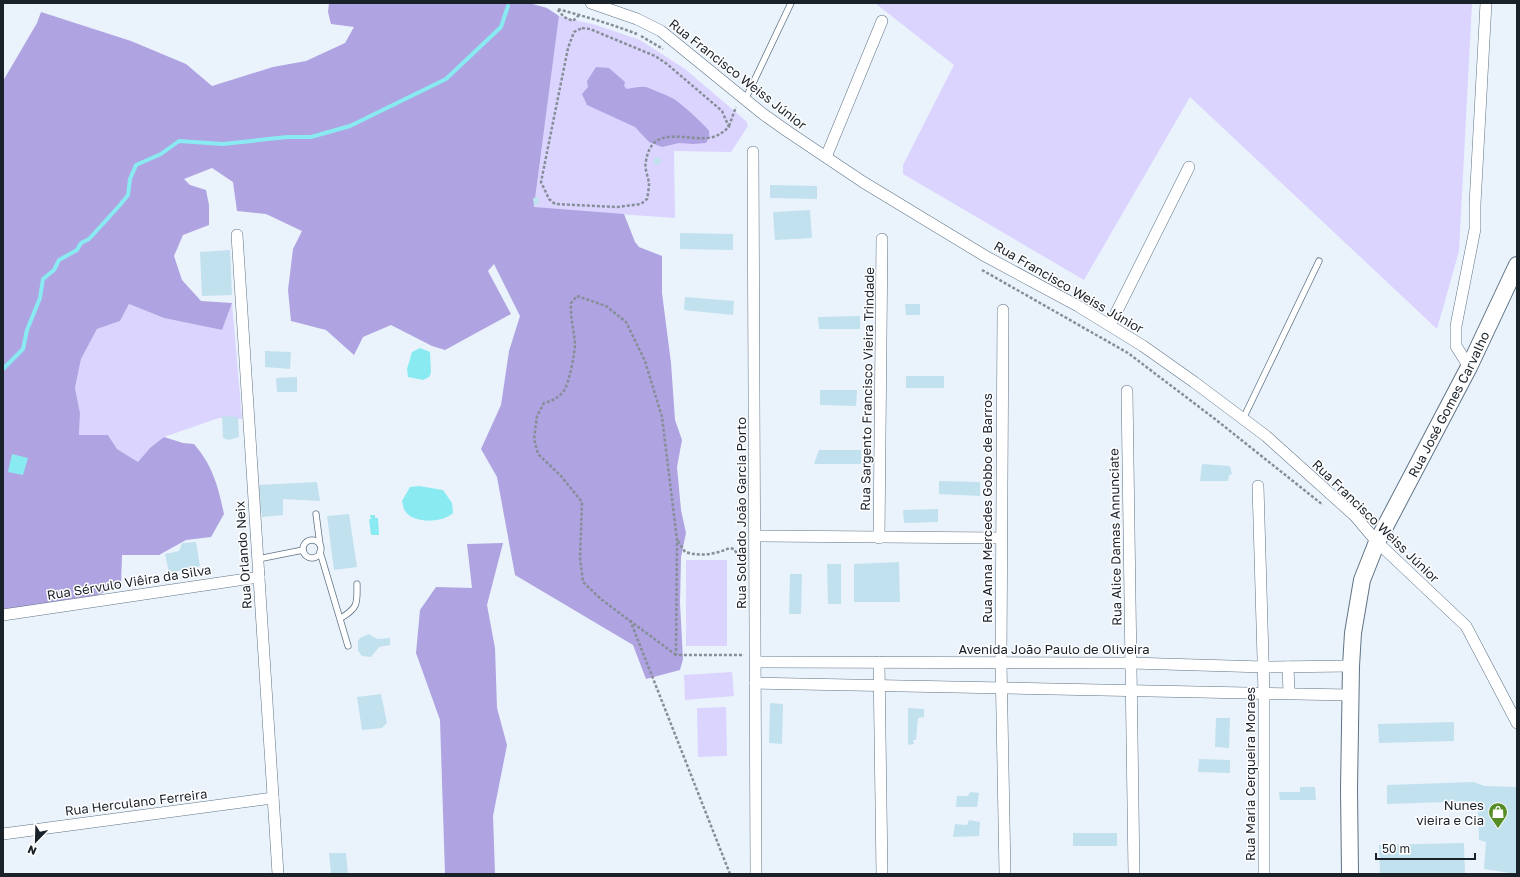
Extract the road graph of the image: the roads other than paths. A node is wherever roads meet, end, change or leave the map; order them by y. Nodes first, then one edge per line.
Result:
1 (591, 3) edge
2 (791, 3) edge
3 (1486, 3) edge
4 (882, 21) dead end
5 (742, 97) junction
6 (752, 152) dead end
7 (826, 157) junction
8 (1189, 167) dead end
9 (236, 235) dead end
10 (882, 239) dead end
11 (1319, 261) dead end
12 (1517, 265) edge
13 (1003, 310) dead end
14 (1110, 325) junction
15 (1468, 367) junction
16 (1127, 391) dead end
17 (1243, 419) junction
18 (1258, 486) dead end
19 (316, 514) dead end
20 (755, 536) junction
21 (879, 538) junction
22 (1000, 538) junction
23 (1377, 542) junction
24 (320, 545) junction
25 (303, 550) junction
26 (320, 552) junction
27 (258, 559) junction
28 (259, 577) junction
29 (357, 584) dead end
30 (3, 615) edge
31 (341, 618) junction
32 (348, 646) dead end
33 (756, 658) junction
34 (879, 662) junction
35 (1001, 662) junction
36 (1131, 663) junction
37 (1351, 666) junction
38 (1288, 667) junction
39 (1264, 671) junction
40 (755, 683) junction
41 (879, 685) junction
42 (1001, 687) junction
43 (1131, 690) junction
44 (1264, 693) junction
45 (1289, 694) junction
46 (1350, 695) junction
47 (1517, 723) edge
48 (273, 798) junction
49 (3, 834) edge
50 (278, 874) edge
51 (756, 874) edge
52 (882, 874) edge
53 (1005, 874) edge
54 (1134, 874) edge
55 (1264, 874) edge
56 (1350, 874) edge

1 - 5 street, Rua Francisco Weiss Júnior
2 - 5 lane
3 - 15 street
4 - 7 street
5 - 7 street, Rua Francisco Weiss Júnior
6 - 20 street, Rua Soldado João Garcia Porto
7 - 14 street, Rua Francisco Weiss Júnior
8 - 14 street
9 - 27 street, Rua Orlando Neix
10 - 21 street, Rua Sargento Francisco Vieira Trindade
11 - 17 lane
12 - 15 main road, Rua José Gomes Carvalho
13 - 22 street, Rua Anna Mercedes Gobbo de Barros
14 - 17 street, Rua Francisco Weiss Júnior
15 - 23 main road, Rua José Gomes Carvalho
16 - 36 street, Rua Alice Damas Annunciate
17 - 23 street, Rua Francisco Weiss Júnior
18 - 39 street
19 - 24 lane
20 - 21 street
20 - 33 street, Rua Soldado João Garcia Porto
21 - 22 street
22 - 35 street, Rua Anna Mercedes Gobbo de Barros
23 - 37 main road, Rua José Gomes Carvalho
23 - 47 street, Rua Francisco Weiss Júnior
24 - 25 lane
24 - 26 lane
25 - 26 lane
25 - 27 lane
26 - 31 lane
27 - 28 street, Rua Orlando Neix
28 - 30 street, Rua Sérvulo Viêira da Silva
28 - 48 street, Rua Orlando Neix
29 - 31 lane
31 - 32 lane
33 - 34 street, Avenida João Paulo de Oliveira
33 - 40 street, Rua Soldado João Garcia Porto
34 - 35 street, Avenida João Paulo de Oliveira
34 - 41 street
35 - 36 street, Avenida João Paulo de Oliveira
35 - 42 street, Rua Anna Mercedes Gobbo de Barros
36 - 39 street, Avenida João Paulo de Oliveira
36 - 43 street, Rua Alice Damas Annunciate
37 - 38 street, Avenida João Paulo de Oliveira
37 - 46 main road, Rua José Gomes Carvalho
38 - 39 street, Avenida João Paulo de Oliveira
38 - 45 street
39 - 44 street, Rua Maria Cerqueira Moraes
40 - 41 street
40 - 51 street, Rua Soldado João Garcia Porto
41 - 42 street
41 - 52 street
42 - 43 street
42 - 53 street, Rua Anna Mercedes Gobbo de Barros
43 - 44 street
43 - 54 street, Rua Alice Damas Annunciate
44 - 45 street
44 - 55 street, Rua Maria Cerqueira Moraes
45 - 46 street
46 - 56 main road, Rua José Gomes Carvalho
48 - 49 street, Rua Herculano Ferreira
48 - 50 street, Rua Orlando Neix

